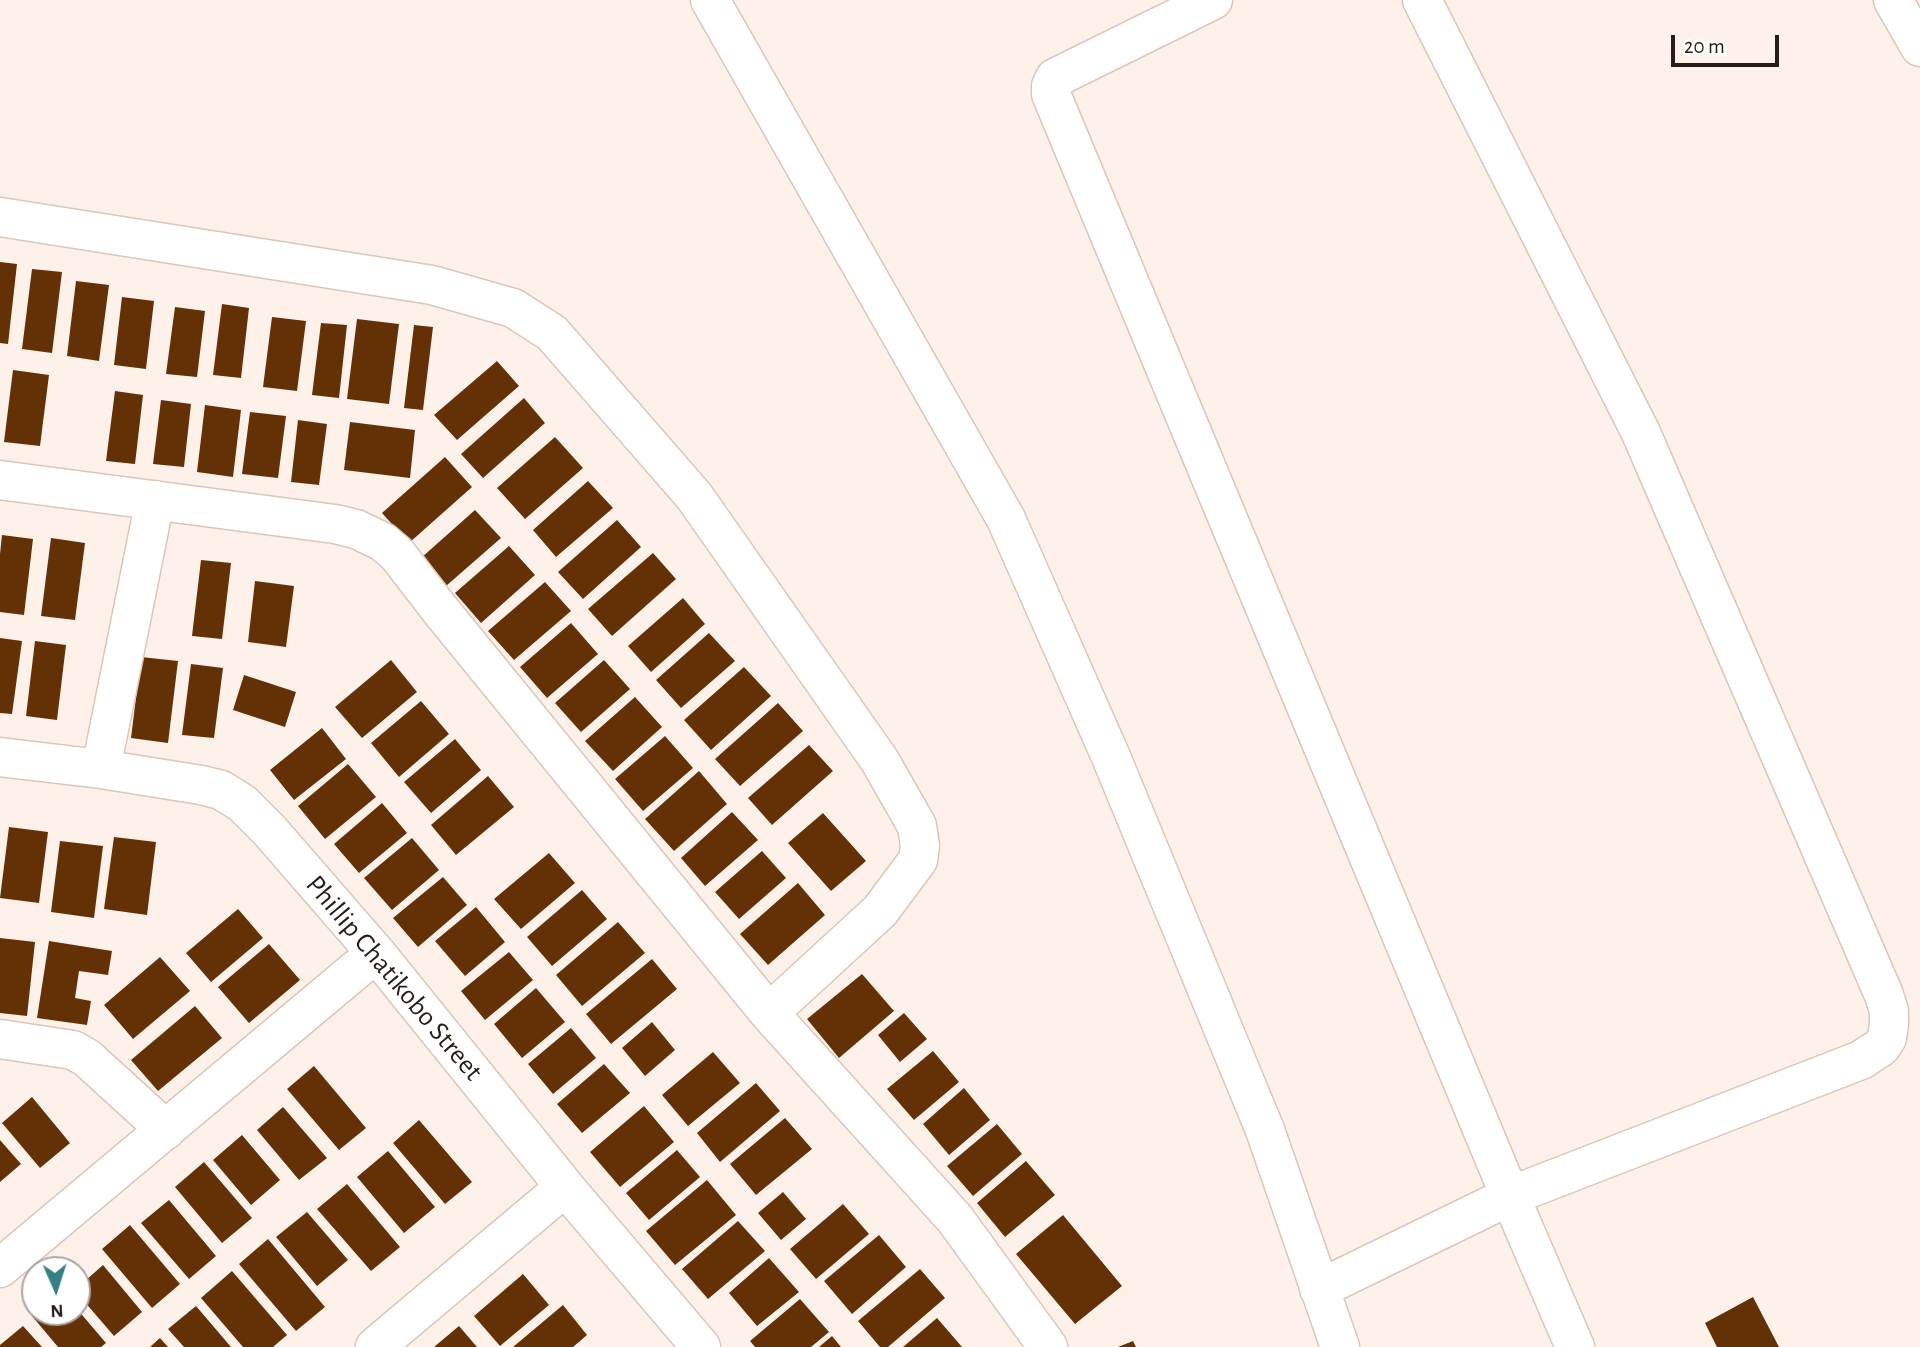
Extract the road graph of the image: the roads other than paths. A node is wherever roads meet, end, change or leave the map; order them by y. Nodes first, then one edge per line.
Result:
1 (710, 0) edge
2 (1213, 0) edge
3 (1422, 0) edge
4 (1893, 0) edge
5 (1920, 47) edge
6 (0, 218) edge
7 (0, 480) edge
8 (155, 500) junction
9 (0, 757) edge
10 (102, 769) junction
11 (376, 953) junction
12 (769, 1013) junction
13 (0, 1039) edge
14 (166, 1130) junction
15 (565, 1187) junction
16 (1510, 1196) junction
17 (0, 1268) edge
18 (1319, 1289) junction
19 (375, 1347) edge
20 (701, 1347) edge
21 (1048, 1347) edge
22 (1340, 1347) edge
23 (1576, 1347) edge

1 - 18 street
2 - 16 street
3 - 16 street
4 - 5 street
6 - 12 street
7 - 8 street
8 - 10 street
8 - 12 street
9 - 10 street, Phillip Chatikobo Street
10 - 11 street, Phillip Chatikobo Street
11 - 14 street
11 - 15 street, Phillip Chatikobo Street
12 - 21 street
13 - 14 street
14 - 17 street
15 - 19 street
15 - 20 street, Phillip Chatikobo Street
16 - 18 street
16 - 23 street
18 - 22 street

